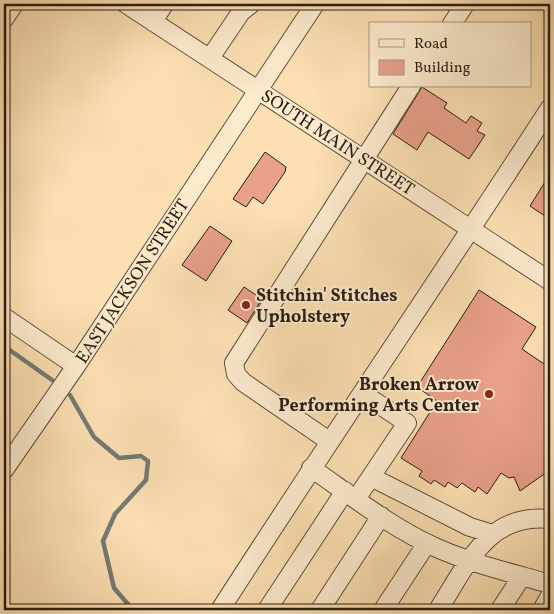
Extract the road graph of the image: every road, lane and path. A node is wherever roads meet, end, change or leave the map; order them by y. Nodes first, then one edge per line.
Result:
1 (14, 4) edge
2 (126, 4) edge
3 (164, 4) edge
4 (465, 4) edge
5 (240, 6) edge
6 (308, 6) edge
7 (4, 19) edge
8 (153, 22) junction
9 (453, 22) edge
10 (210, 58) junction
11 (410, 88) edge
12 (258, 90) junction
13 (550, 108) edge
14 (364, 159) junction
15 (472, 230) junction
16 (550, 280) edge
17 (4, 318) edge
18 (76, 366) junction
19 (362, 393) junction
20 (329, 441) junction
21 (312, 468) junction
22 (4, 470) edge
23 (371, 476) junction
24 (350, 495) junction
25 (381, 516) junction
26 (550, 519) edge
27 (493, 534) junction
28 (427, 543) junction
29 (470, 560) junction
30 (522, 576) junction
31 (550, 584) edge
32 (550, 596) edge
33 (220, 610) edge
34 (267, 610) edge
35 (320, 610) edge
36 (383, 610) edge
37 (438, 610) edge
38 (500, 610) edge
39 (542, 610) edge

1 - 7 street
2 - 8 street, SOUTH MAIN STREET
3 - 8 street
4 - 9 street
5 - 10 street
6 - 12 street, EAST JACKSON STREET
8 - 10 street, SOUTH MAIN STREET
10 - 12 street, SOUTH MAIN STREET
11 - 14 street
12 - 14 street, SOUTH MAIN STREET
12 - 18 street, EAST JACKSON STREET
13 - 15 street
14 - 15 street, SOUTH MAIN STREET
14 - 20 street
15 - 16 street, SOUTH MAIN STREET
15 - 19 street
17 - 18 street
18 - 22 street, EAST JACKSON STREET
19 - 20 street
19 - 23 street
20 - 21 street
21 - 24 street
21 - 33 street
23 - 24 street
23 - 27 street
24 - 25 street
24 - 34 street
25 - 28 street
25 - 35 street
26 - 27 street
27 - 29 street
28 - 29 street
28 - 36 street
29 - 30 street
29 - 37 street
30 - 31 street
30 - 38 street
32 - 39 street

